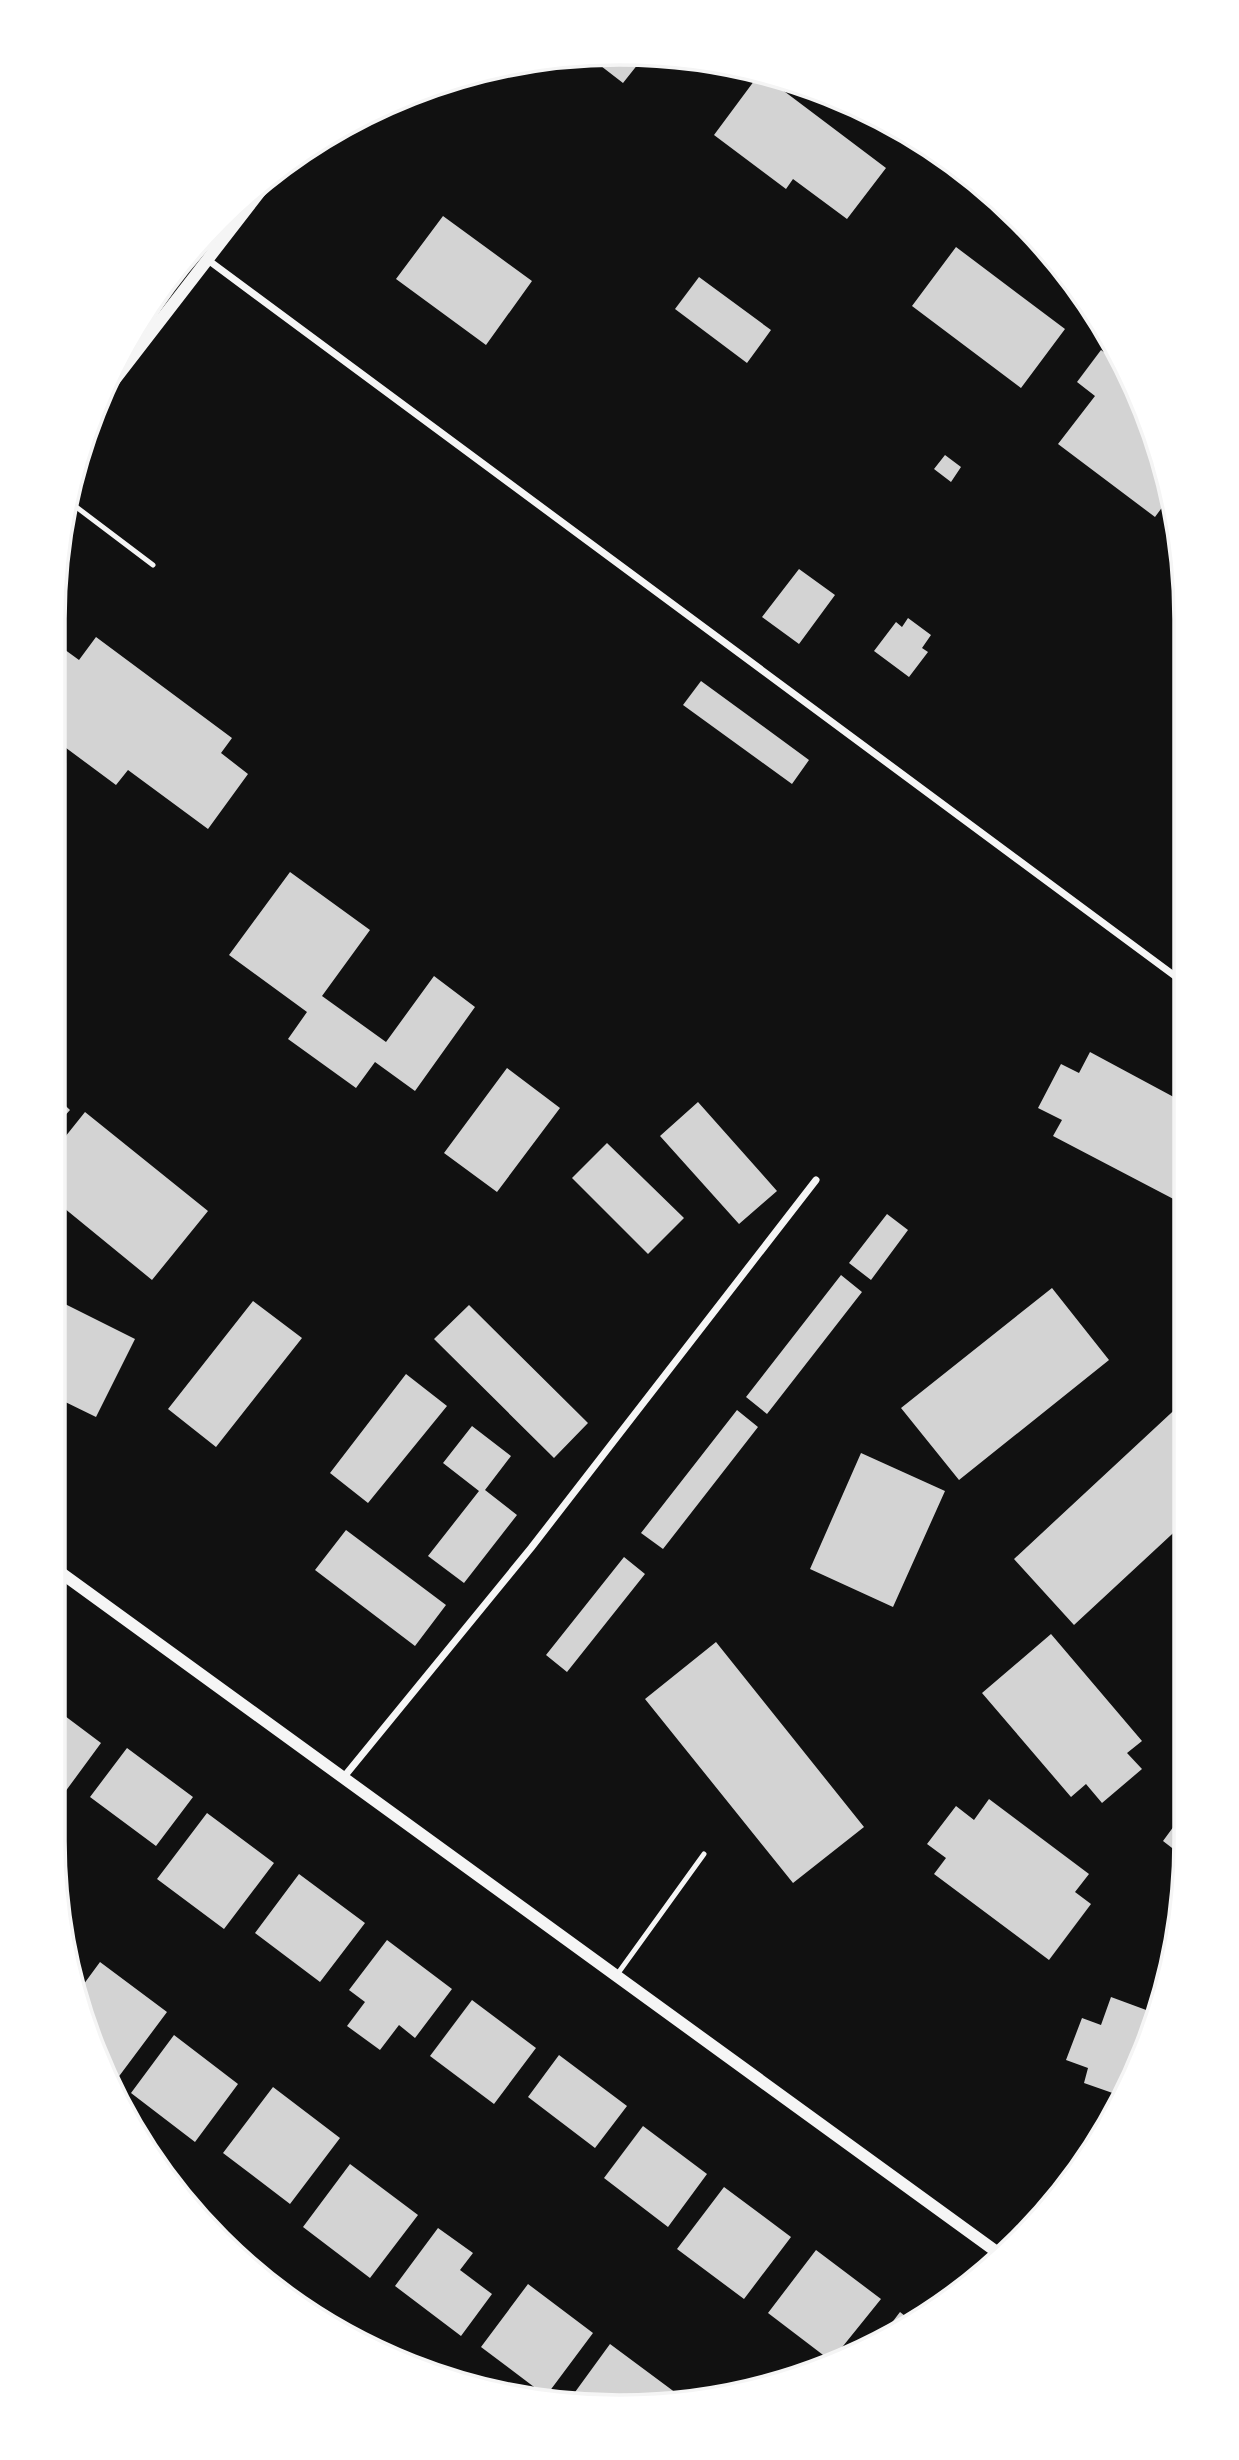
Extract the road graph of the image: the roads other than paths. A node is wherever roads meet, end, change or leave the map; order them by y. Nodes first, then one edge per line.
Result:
1 (248, 207) edge
2 (208, 260) junction
3 (128, 363) edge
4 (76, 507) edge
5 (153, 565) dead end
6 (1174, 975) edge
7 (816, 1180) dead end
8 (65, 1576) edge
9 (343, 1777) junction
10 (704, 1854) dead end
11 (616, 1976) junction
12 (994, 2250) edge

1 - 2 street
2 - 3 street
2 - 6 street
4 - 5 lane
7 - 9 street
8 - 9 street
9 - 11 street
10 - 11 lane
11 - 12 street

